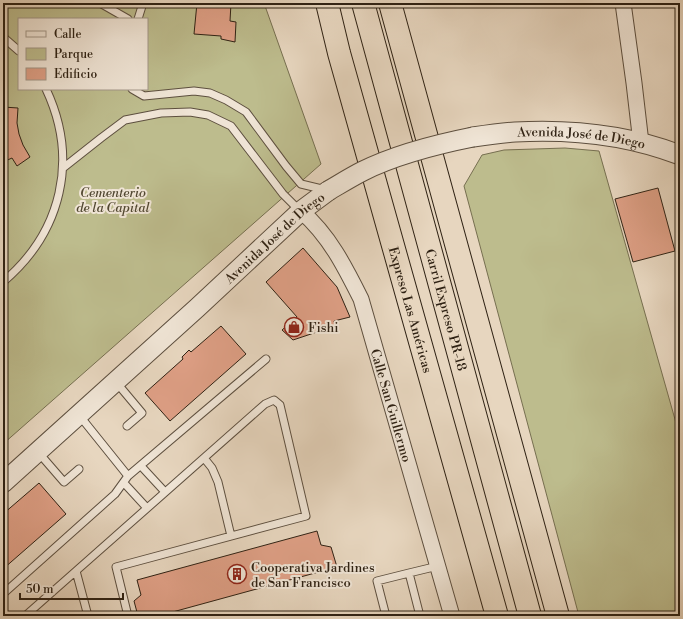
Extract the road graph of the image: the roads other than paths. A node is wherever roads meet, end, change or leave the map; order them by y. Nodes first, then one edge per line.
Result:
1 (100, 3) edge
2 (143, 3) edge
3 (327, 3) edge
4 (363, 3) edge
5 (390, 3) edge
6 (623, 3) edge
7 (126, 18) edge
8 (138, 18) edge
9 (3, 37) edge
10 (18, 50) edge
11 (46, 90) edge
12 (134, 90) edge
13 (641, 143) junction
14 (680, 155) edge
15 (63, 168) junction
16 (328, 191) junction
17 (301, 211) junction
18 (3, 282) edge
19 (266, 359) dead end
20 (116, 381) junction
21 (78, 415) junction
22 (127, 426) dead end
23 (38, 452) junction
24 (204, 458) junction
25 (141, 466) junction
26 (79, 470) dead end
27 (128, 476) junction
28 (124, 482) junction
29 (3, 483) edge
30 (165, 492) junction
31 (147, 508) junction
32 (231, 536) junction
33 (438, 566) junction
34 (76, 571) junction
35 (409, 573) junction
36 (3, 594) edge
37 (25, 616) edge
38 (88, 616) edge
39 (128, 616) edge
40 (386, 616) edge
41 (420, 616) edge
42 (452, 616) edge
43 (497, 616) edge
44 (530, 616) edge
45 (558, 616) edge

1 - 7 lane
2 - 8 lane
3 - 43 highway, Expreso Las Américas
4 - 44 highway, Carril Expreso PR-18
5 - 45 highway
6 - 13 street
9 - 10 lane
11 - 15 lane
12 - 16 lane
13 - 14 street, Avenida José de Diego
13 - 16 street, Avenida José de Diego, bridge
15 - 17 lane
15 - 18 lane
16 - 17 street, Avenida José de Diego
17 - 20 street, Avenida José de Diego
17 - 33 street, Calle San Guillermo
19 - 25 lane
20 - 21 street, Avenida José de Diego
20 - 22 lane
21 - 23 street, Avenida José de Diego
21 - 27 lane
23 - 26 lane
23 - 29 street, Avenida José de Diego
24 - 30 lane
24 - 32 lane
24 - 32 lane
25 - 27 lane
25 - 30 lane
27 - 28 lane
28 - 31 lane
28 - 36 lane
30 - 31 lane
31 - 34 lane
32 - 39 lane
33 - 35 lane
33 - 42 street, Calle San Guillermo
34 - 37 lane
34 - 38 lane
35 - 40 lane
35 - 41 lane

